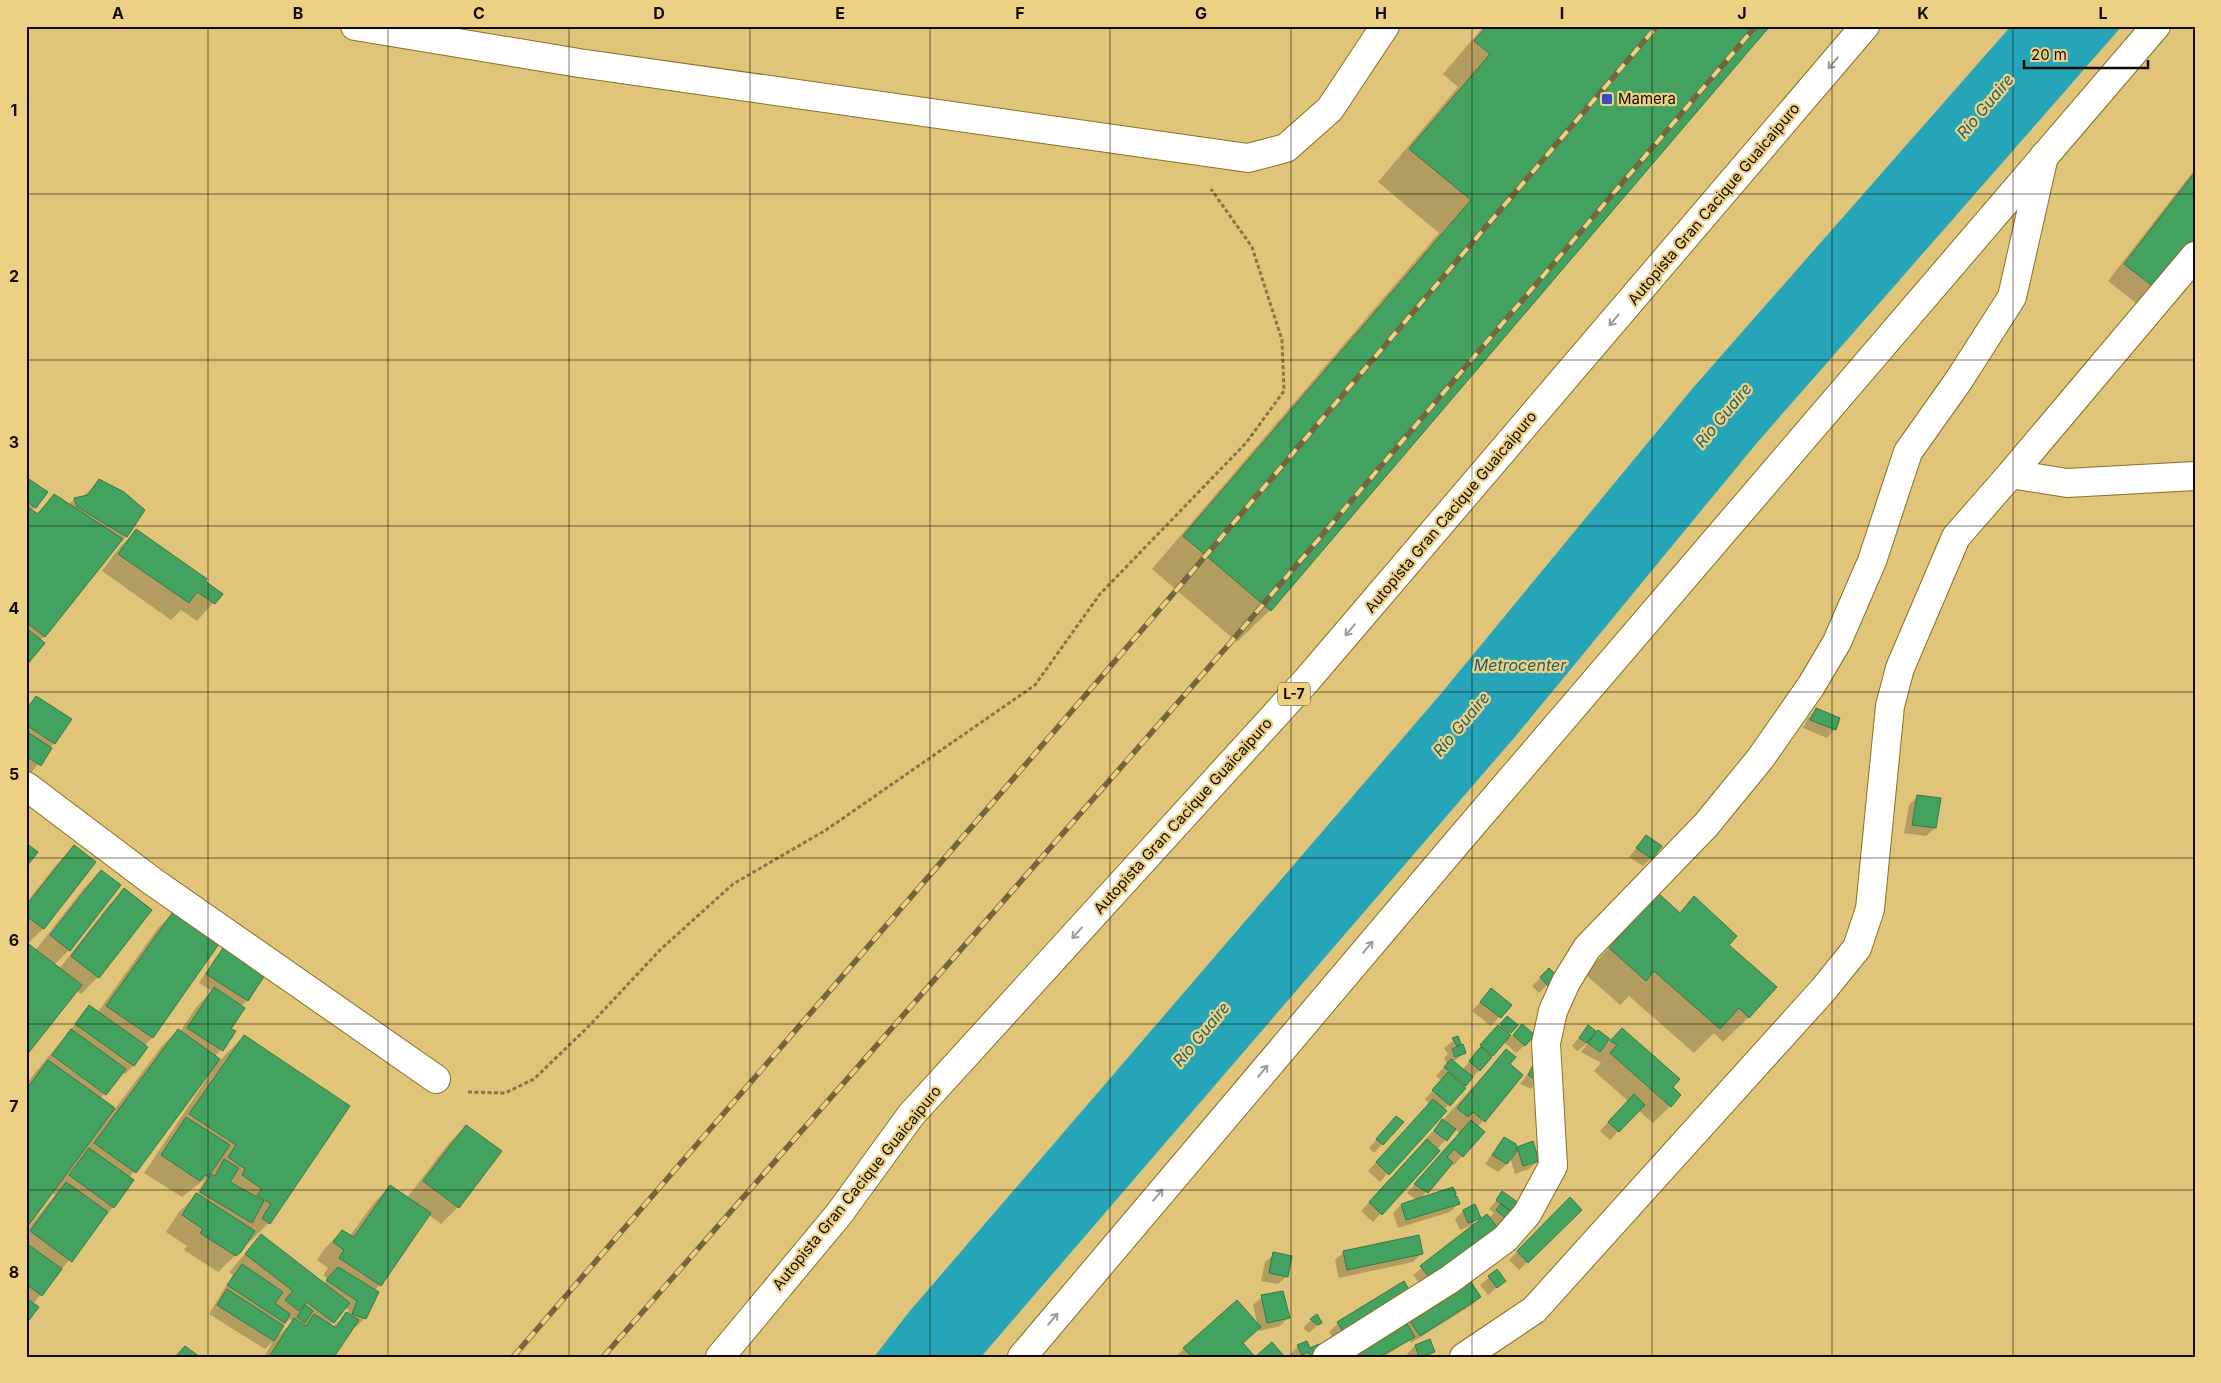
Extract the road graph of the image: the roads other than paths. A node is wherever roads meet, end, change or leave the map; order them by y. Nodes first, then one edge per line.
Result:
1 (356, 26) edge
2 (1385, 26) edge
3 (1865, 26) edge
4 (2156, 26) edge
5 (425, 32) edge
6 (2044, 156) junction
7 (2195, 256) edge
8 (2011, 474) junction
9 (2195, 476) edge
10 (26, 786) edge
11 (436, 1079) road end
12 (720, 1357) edge
13 (1022, 1357) edge
14 (1327, 1357) edge
15 (1464, 1357) edge

1 - 5 main road
2 - 5 main road
3 -> 12 main road, Autopista Gran Cacique Guaicaipuro / L-7
4 - 6 main road
13 -> 6 main road
6 - 14 main road
7 - 8 main road
8 - 9 main road
8 - 15 main road
10 - 11 main road

